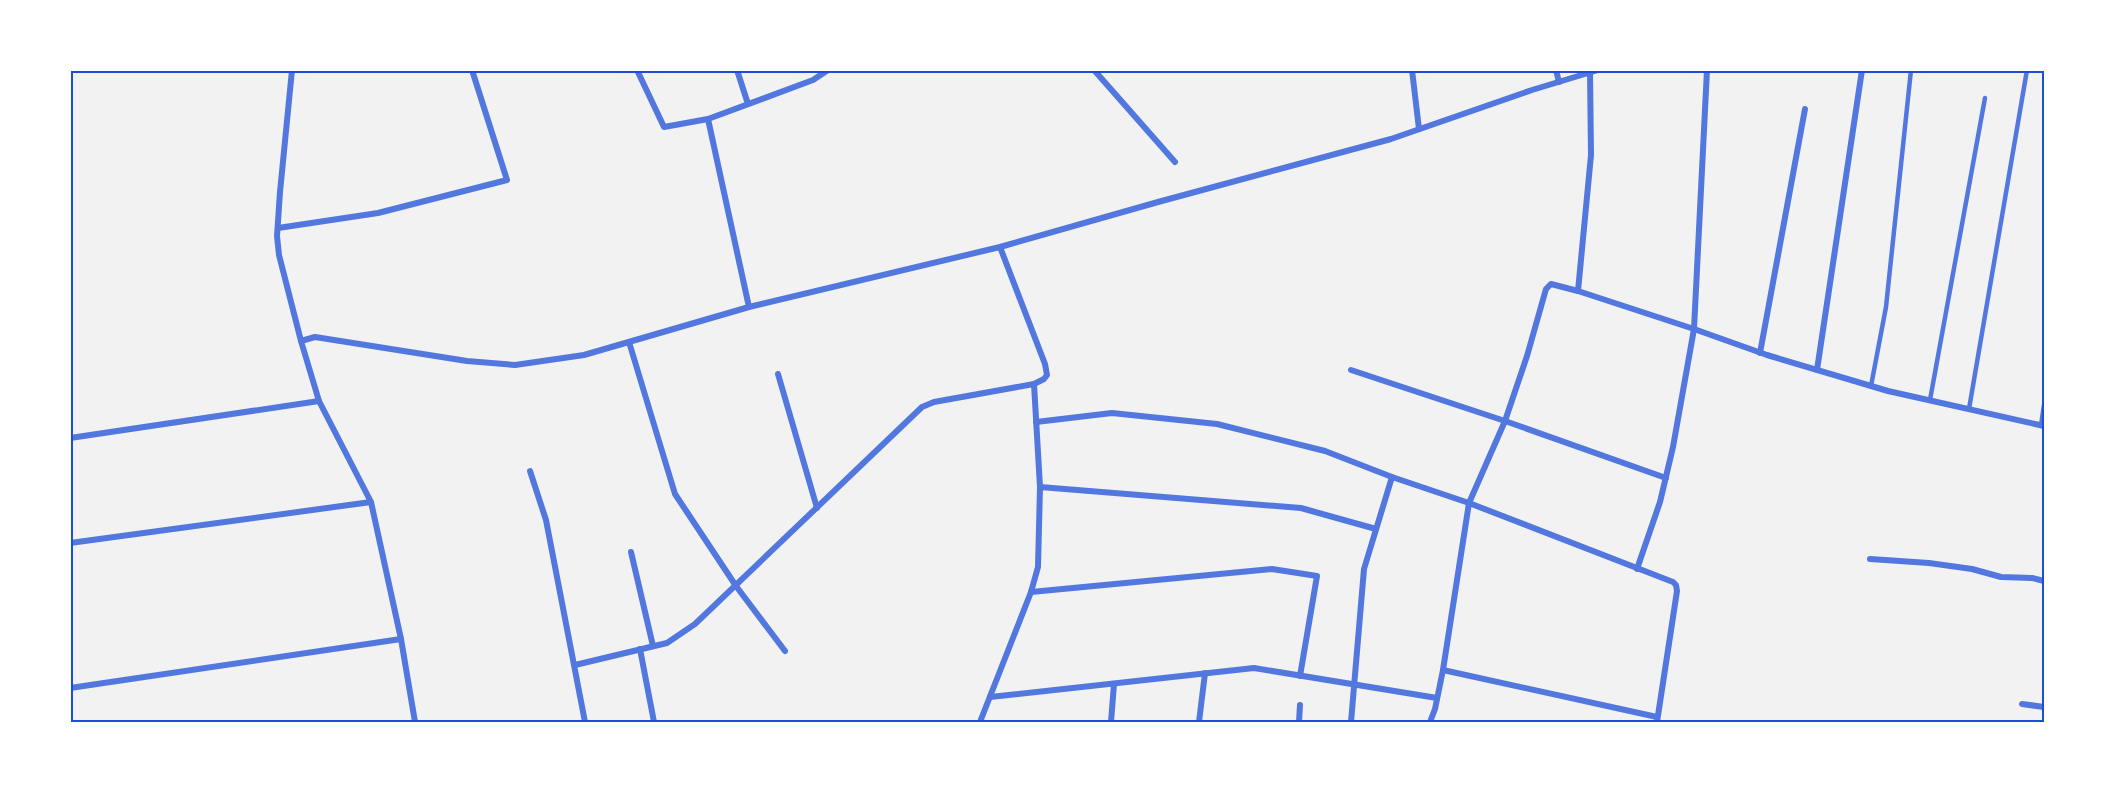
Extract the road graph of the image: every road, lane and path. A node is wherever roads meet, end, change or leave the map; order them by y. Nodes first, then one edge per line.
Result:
1 (292, 70) edge
2 (472, 70) edge
3 (637, 70) edge
4 (737, 70) edge
5 (828, 70) edge
6 (1094, 70) edge
7 (1412, 70) edge
8 (1556, 70) edge
9 (1598, 70) edge
10 (1707, 70) edge
11 (1862, 70) edge
12 (1911, 70) edge
13 (2026, 70) edge
14 (1590, 72) junction
15 (1559, 82) junction
16 (1985, 98) dead end
17 (748, 104) junction
18 (1805, 109) dead end
19 (708, 119) junction
20 (1419, 129) junction
21 (1174, 162) dead end
22 (278, 228) junction
23 (1000, 247) junction
24 (1578, 291) junction
25 (749, 307) junction
26 (1694, 329) junction
27 (301, 341) junction
28 (629, 342) junction
29 (1760, 353) junction
30 (1351, 370) dead end
31 (1817, 370) junction
32 (778, 374) dead end
33 (1034, 384) junction
34 (1871, 386) junction
35 (319, 400) junction
36 (1930, 400) junction
37 (2044, 405) edge
38 (1969, 409) junction
39 (1505, 421) junction
40 (1036, 422) junction
41 (2043, 425) edge
42 (70, 438) edge
43 (530, 471) dead end
44 (1392, 477) junction
45 (1666, 478) junction
46 (1040, 487) junction
47 (371, 502) junction
48 (1469, 503) junction
49 (817, 508) junction
50 (1376, 529) junction
51 (70, 543) edge
52 (631, 552) dead end
53 (1870, 559) dead end
54 (1637, 569) junction
55 (2044, 581) edge
56 (736, 586) junction
57 (1031, 592) junction
58 (401, 639) junction
59 (653, 646) junction
60 (640, 649) junction
61 (785, 651) dead end
62 (575, 664) junction
63 (1443, 669) junction
64 (1205, 674) junction
65 (1300, 676) junction
66 (1114, 684) junction
67 (1355, 685) junction
68 (70, 688) edge
69 (990, 697) junction
70 (1437, 698) junction
71 (2022, 704) dead end
72 (1300, 705) dead end
73 (2044, 707) edge
74 (1657, 720) edge
75 (415, 723) edge
76 (585, 723) edge
77 (654, 723) edge
78 (980, 723) edge
79 (1111, 723) edge
80 (1198, 723) edge
81 (1299, 723) edge
82 (1351, 723) edge
83 (1430, 723) edge

1 - 22 street
2 - 22 street
3 - 19 street
4 - 17 street
5 - 17 street
6 - 21 street
7 - 20 street
8 - 15 street
9 - 14 street
10 - 26 street
11 - 31 street
12 - 34 lane
13 - 38 lane
14 - 15 street
14 - 24 street
15 - 20 street
16 - 36 lane
17 - 19 street
18 - 29 street
19 - 25 street
20 - 23 street
22 - 27 street
23 - 25 street
23 - 33 street
24 - 26 street
24 - 39 street
25 - 28 street
26 - 29 street
26 - 45 street
27 - 28 street
27 - 35 street
28 - 56 street
29 - 31 street
30 - 39 street
31 - 34 street
32 - 49 street
33 - 40 street
33 - 49 street
34 - 36 street
35 - 42 street
35 - 47 street
36 - 38 street
37 - 41 lane
38 - 41 street
39 - 45 street
39 - 48 street
40 - 44 street
40 - 46 street
43 - 62 street
44 - 48 street
44 - 50 street
45 - 54 street
46 - 50 street
46 - 57 street
47 - 51 street
47 - 58 street
48 - 54 street
48 - 63 street
49 - 56 street
50 - 67 street
52 - 59 street
53 - 55 street
54 - 74 street
56 - 59 street
56 - 61 street
57 - 65 street
57 - 69 street
58 - 68 street
58 - 75 street
59 - 60 street
60 - 62 street
60 - 77 street
62 - 76 street
63 - 70 street
63 - 74 street
64 - 65 street
64 - 66 street
64 - 80 street
65 - 67 street
66 - 69 street
66 - 79 street
67 - 70 street
67 - 82 street
69 - 78 street
70 - 83 street
71 - 73 street
72 - 81 street

